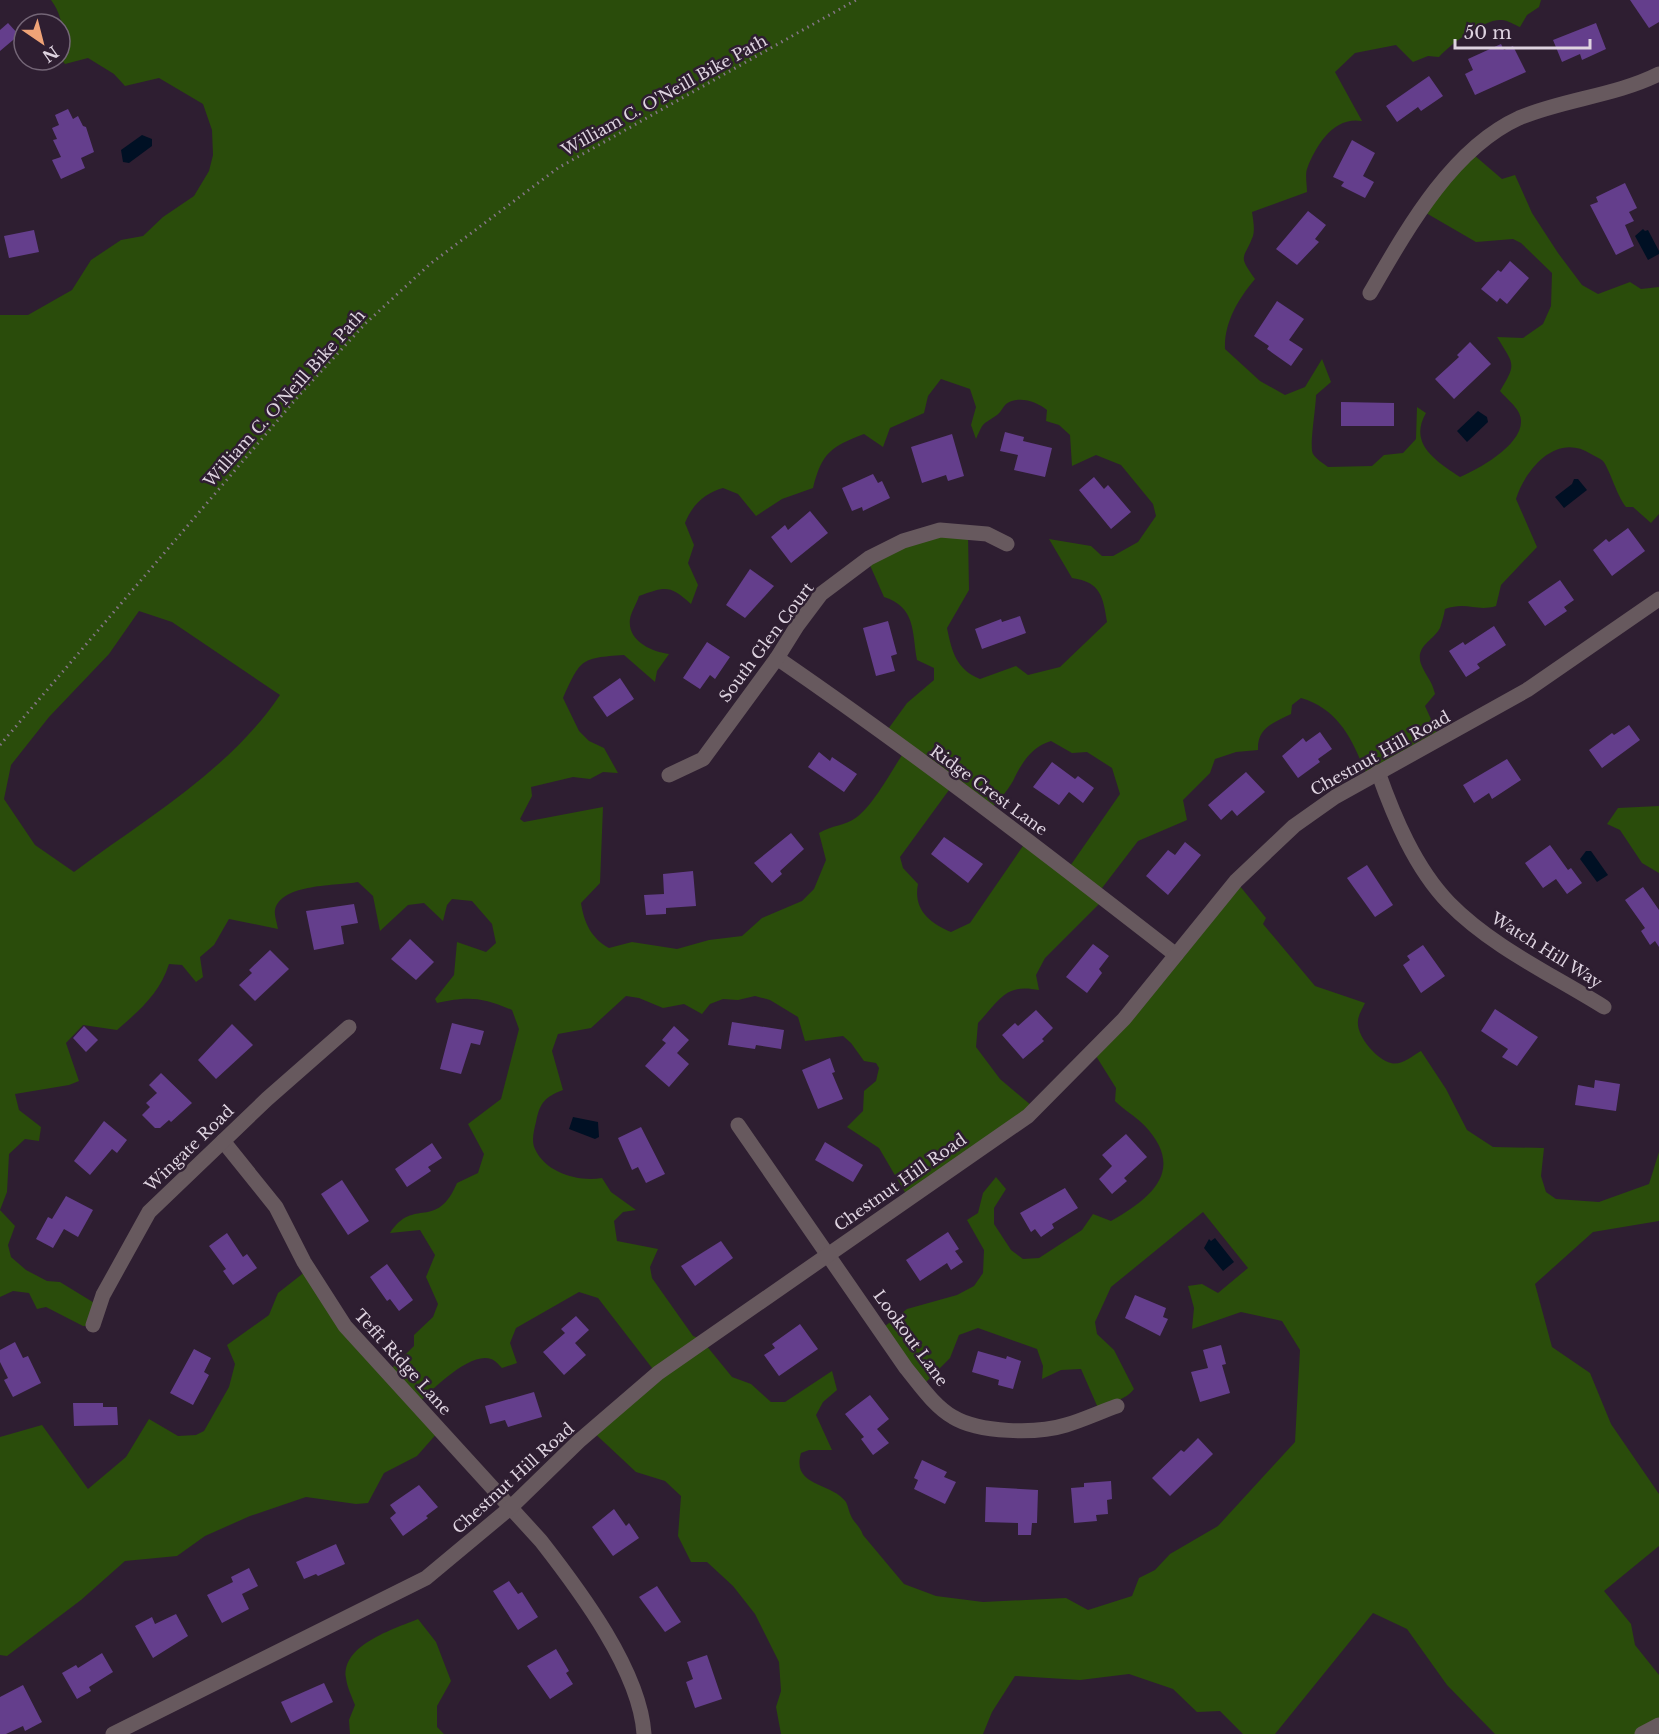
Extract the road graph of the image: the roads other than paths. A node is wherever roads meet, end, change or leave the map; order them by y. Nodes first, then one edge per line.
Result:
1 (1659, 74) edge
2 (1370, 293) dead end
3 (1006, 544) dead end
4 (1659, 599) edge
5 (777, 658) junction
6 (1378, 772) junction
7 (669, 775) dead end
8 (1176, 955) junction
9 (1604, 1007) dead end
10 (349, 1027) dead end
11 (738, 1125) dead end
12 (223, 1141) junction
13 (828, 1254) junction
14 (93, 1325) dead end
15 (1117, 1406) dead end
16 (510, 1508) junction
17 (1659, 1725) edge
18 (113, 1734) edge
19 (644, 1734) edge
20 (1642, 1734) edge

1 - 2 street
3 - 5 street, South Glen Court
4 - 6 street, Chestnut Hill Road
5 - 7 street, South Glen Court
5 - 8 street, Ridge Crest Lane
6 - 8 street, Chestnut Hill Road
6 - 9 street, Watch Hill Way
8 - 13 street, Chestnut Hill Road
10 - 12 street, Wingate Road
11 - 13 street, Lookout Lane
12 - 14 street, Wingate Road
12 - 16 street, Tefft Ridge Lane
13 - 15 street, Lookout Lane
13 - 16 street, Chestnut Hill Road
16 - 18 street, Chestnut Hill Road
16 - 19 street, Tefft Ridge Lane
17 - 20 street

